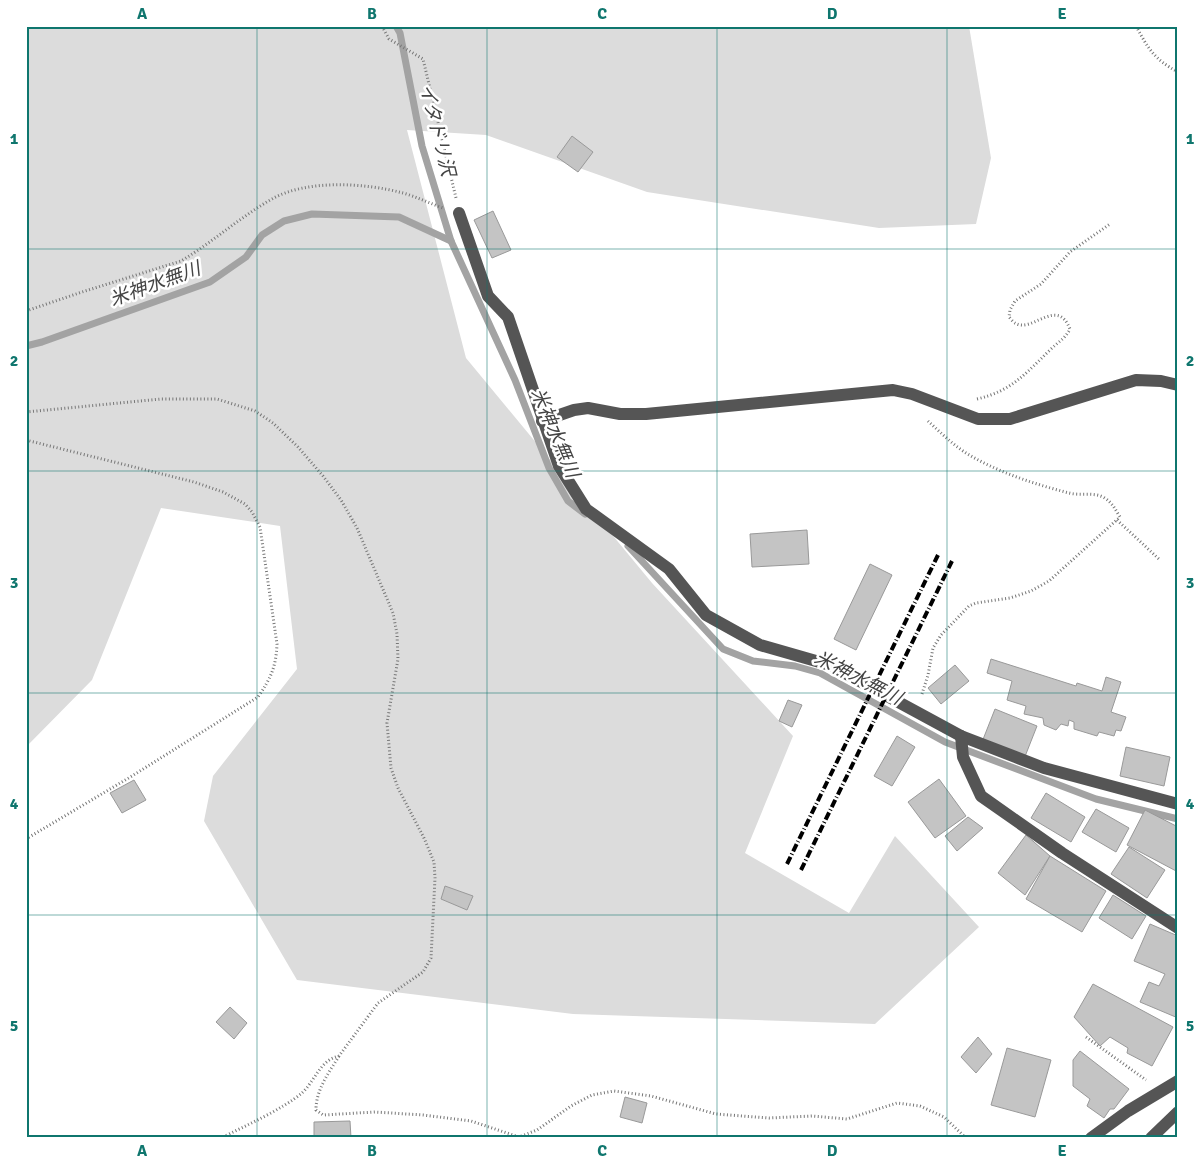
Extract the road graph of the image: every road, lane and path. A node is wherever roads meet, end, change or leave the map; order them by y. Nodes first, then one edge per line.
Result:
1 (382, 26) edge
2 (1136, 26) edge
3 (1178, 72) edge
4 (429, 203) dead end
5 (460, 213) joint
6 (1110, 224) dead end
7 (26, 311) edge
8 (1178, 385) edge
9 (907, 393) junction
10 (970, 401) dead end
11 (26, 412) edge
12 (542, 421) junction
13 (26, 440) edge
14 (1117, 520) junction
15 (1160, 560) dead end
16 (915, 711) junction
17 (961, 736) junction
18 (1178, 804) edge
19 (26, 839) edge
20 (1178, 928) edge
21 (1086, 1037) dead end
22 (339, 1056) junction
23 (1173, 1084) edge
24 (1178, 1112) edge
25 (221, 1138) edge
26 (966, 1138) edge
27 (1091, 1138) edge
28 (1151, 1138) edge

1 - 5 path
2 - 3 path
4 - 7 path
5 - 12 street
6 - 10 path
8 - 9 street
9 - 12 street
9 - 14 path
11 - 22 path
12 - 16 street
13 - 19 path
14 - 15 path
14 - 16 path
16 - 17 street
17 - 18 street
17 - 20 street
21 - 23 path
22 - 25 path
22 - 26 path
23 - 27 street
24 - 28 street

